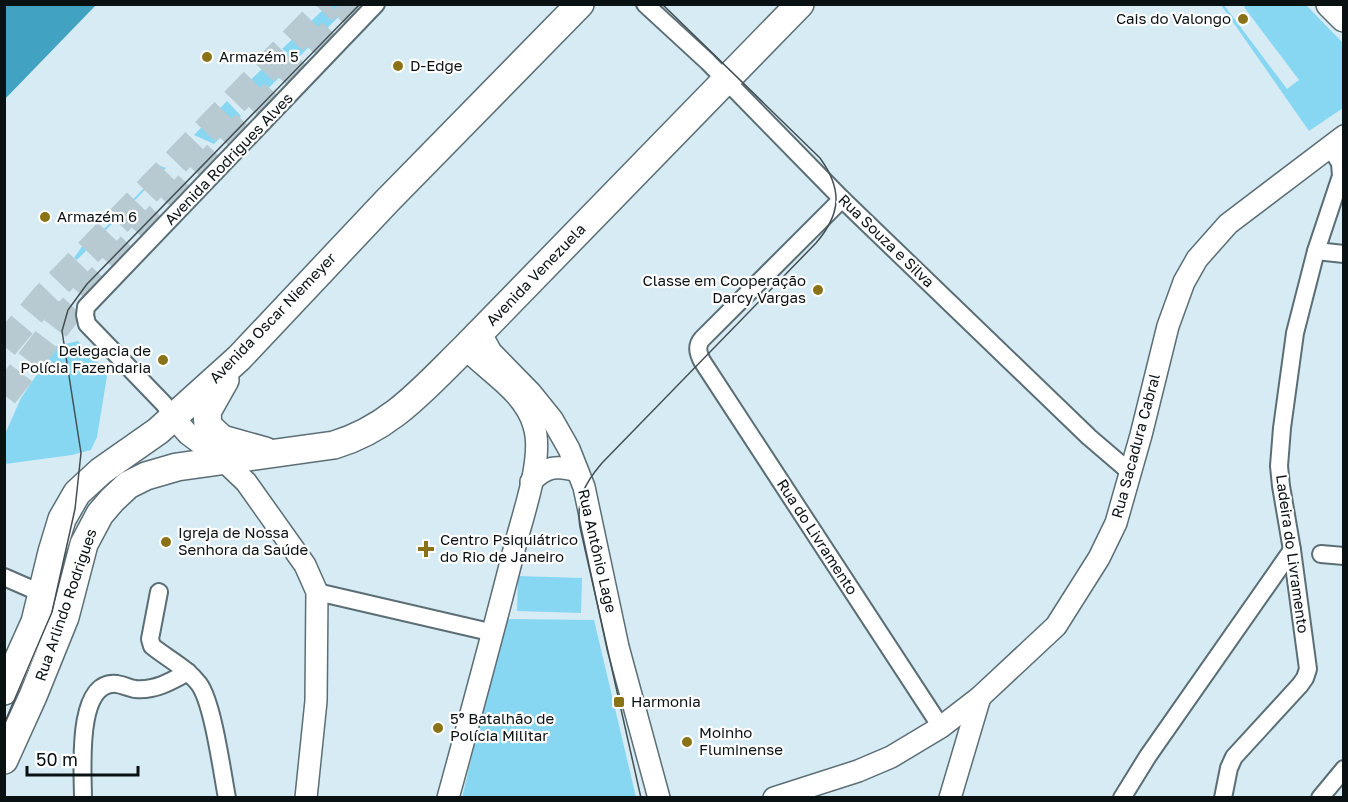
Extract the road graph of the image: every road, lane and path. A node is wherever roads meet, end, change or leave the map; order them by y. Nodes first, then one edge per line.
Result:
1 (376, 4) edge
2 (580, 4) edge
3 (645, 4) edge
4 (800, 4) edge
5 (1329, 4) edge
6 (1344, 18) edge
7 (726, 80) junction
8 (1337, 141) edge
9 (842, 199) junction
10 (1316, 251) junction
11 (1344, 254) edge
12 (473, 340) junction
13 (239, 358) junction
14 (173, 417) junction
15 (274, 454) junction
16 (224, 461) junction
17 (577, 471) junction
18 (1131, 472) junction
19 (531, 482) junction
20 (1292, 550) junction
21 (1321, 554) dead end
22 (1344, 556) edge
23 (4, 577) edge
24 (159, 592) dead end
25 (317, 592) junction
26 (43, 594) junction
27 (494, 633) junction
28 (188, 672) junction
29 (4, 691) edge
30 (980, 697) junction
31 (940, 727) junction
32 (4, 760) edge
33 (1344, 769) edge
34 (83, 798) edge
35 (227, 798) edge
36 (306, 798) edge
37 (448, 798) edge
38 (659, 798) edge
39 (774, 798) edge
40 (950, 798) edge
41 (1122, 798) edge
42 (1222, 798) edge
43 (1320, 798) edge

1 - 14 street, Avenida Rodrigues Alves
2 - 13 main road, Avenida Oscar Niemeyer
3 - 7 street, Rua Souza e Silva
4 - 7 main road, Avenida Venezuela
5 - 6 main road
7 - 9 street, Rua Souza e Silva
7 - 12 main road, Avenida Venezuela
8 - 10 street, Ladeira do Livramento
8 - 18 street, Rua Sacadura Cabral
9 - 18 street, Rua Souza e Silva
9 - 31 street, Rua do Livramento
10 - 11 street
10 - 20 street, Ladeira do Livramento
12 - 15 main road, Avenida Venezuela
12 - 17 street, Rua Antônio Lage
12 - 19 street
13 - 14 main road, Avenida Oscar Niemeyer
13 - 15 main road
14 - 16 street
14 - 26 main road, Avenida Oscar Niemeyer
15 - 16 main road, Avenida Venezuela
16 - 25 street
16 - 32 main road, Rua Arlindo Rodrigues
17 - 19 street
17 - 38 street, Rua Antônio Lage
18 - 30 street, Rua Sacadura Cabral
19 - 27 street
20 - 41 street
20 - 42 street, Ladeira do Livramento
21 - 22 street
23 - 26 street
24 - 28 street
25 - 27 street
25 - 36 street
26 - 29 main road, Avenida Oscar Niemeyer
27 - 37 street
28 - 34 street
28 - 35 street
30 - 31 street, Rua Sacadura Cabral
30 - 40 street
31 - 39 street, Rua Sacadura Cabral
33 - 43 street

